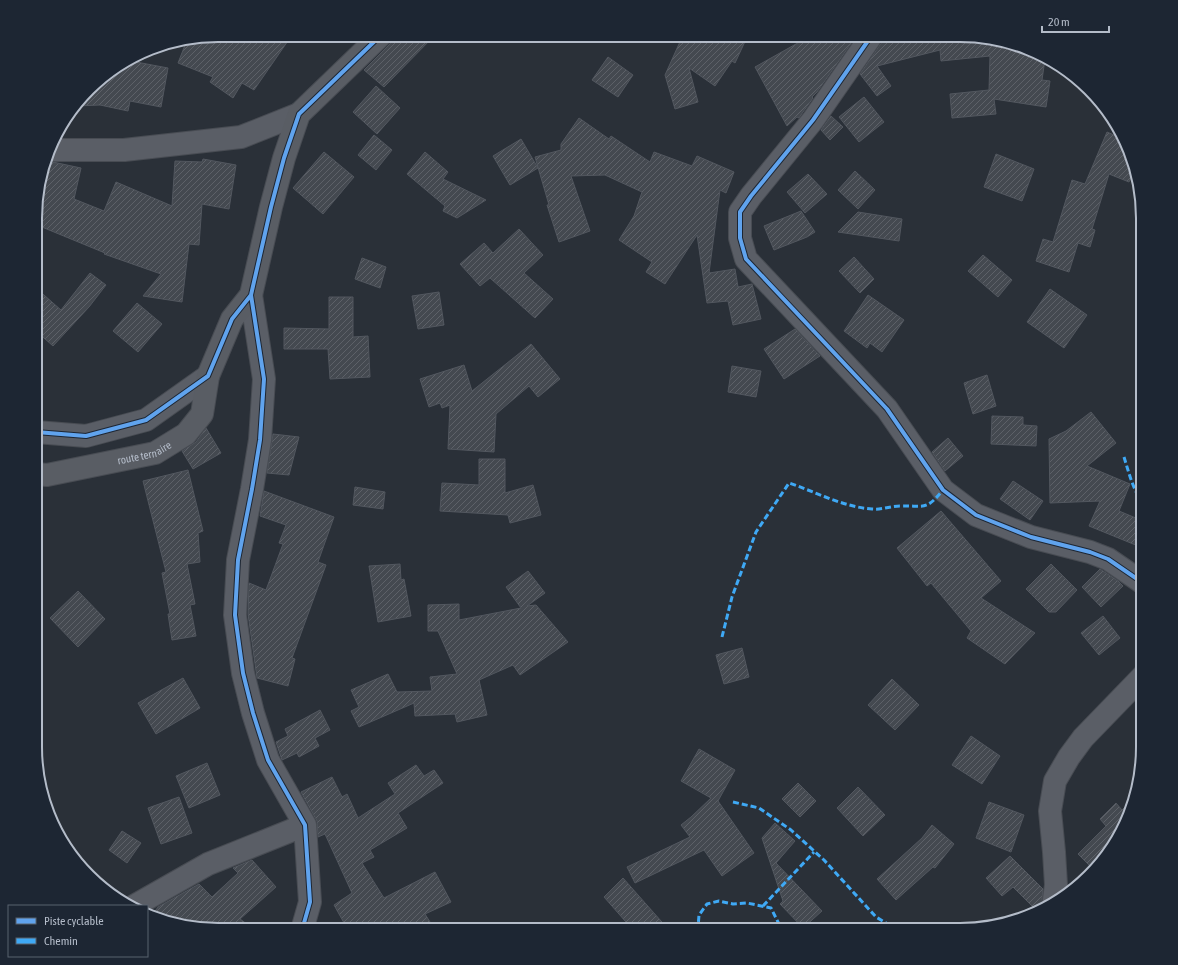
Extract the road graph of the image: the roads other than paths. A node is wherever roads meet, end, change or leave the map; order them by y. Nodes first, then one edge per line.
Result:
1 (369, 42) edge
2 (867, 42) edge
3 (299, 114) junction
4 (55, 150) edge
5 (252, 295) junction
6 (208, 376) junction
7 (42, 432) edge
8 (42, 474) edge
9 (1136, 578) edge
10 (1136, 683) edge
11 (305, 825) junction
12 (1054, 895) edge
13 (138, 904) edge
14 (304, 923) edge

1 - 3 street
2 - 9 street
3 - 4 street
3 - 5 street
5 - 6 street, route ternaire
5 - 11 street
6 - 7 street
6 - 8 street, route ternaire
10 - 12 street
11 - 13 street
11 - 14 street

